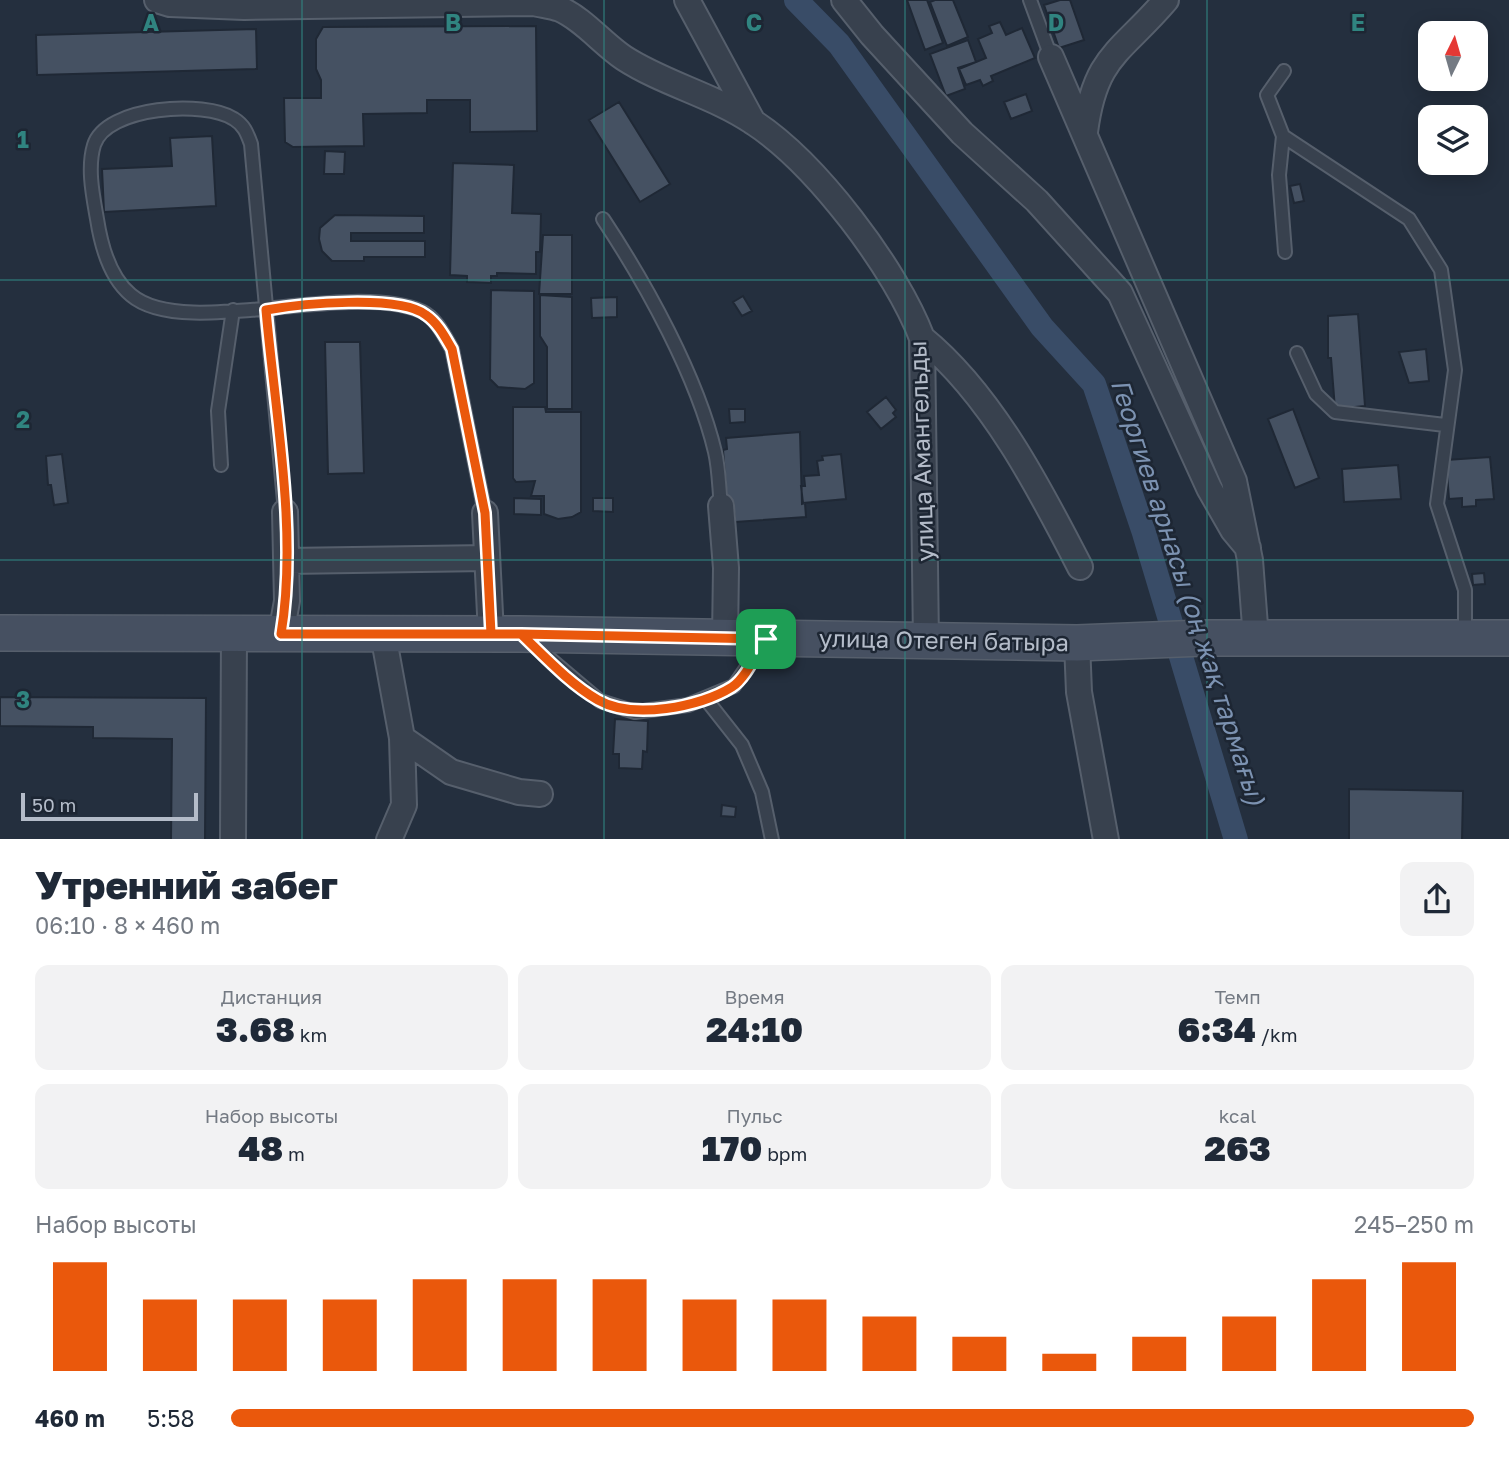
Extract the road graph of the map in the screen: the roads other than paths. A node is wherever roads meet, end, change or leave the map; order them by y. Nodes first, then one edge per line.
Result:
1 (157, 0) edge
2 (687, 0) edge
3 (844, 0) edge
4 (1030, 0) edge
5 (1166, 0) edge
6 (1051, 57) joint
7 (1284, 71) dead end
8 (753, 122) junction
9 (1085, 132) junction
10 (1283, 136) junction
11 (603, 219) dead end
12 (1285, 252) dead end
13 (233, 310) junction
14 (266, 310) junction
15 (922, 338) junction
16 (1297, 353) dead end
17 (1445, 425) junction
18 (221, 465) dead end
19 (721, 506) joint
20 (285, 512) joint
21 (485, 513) joint
22 (1248, 548) junction
23 (487, 558) junction
24 (287, 561) junction
25 (1080, 567) dead end
26 (0, 633) edge
27 (234, 634) junction
28 (281, 634) junction
29 (383, 634) junction
30 (506, 634) junction
31 (725, 638) junction
32 (1465, 638) junction
33 (1509, 638) edge
34 (766, 639) junction
35 (1256, 639) junction
36 (926, 642) junction
37 (1077, 643) junction
38 (705, 698) junction
39 (402, 738) junction
40 (540, 794) dead end
41 (233, 839) edge
42 (389, 839) edge
43 (772, 839) edge
44 (1106, 839) edge

1 - 8 street, улица Амангельды
2 - 8 street
3 - 22 street
4 - 6 lane
5 - 9 street
6 - 9 street
7 - 10 lane
8 - 15 street, улица Амангельды
9 - 22 street
10 - 12 lane
10 - 17 lane
11 - 19 lane
13 - 14 lane
13 - 14 lane
13 - 18 lane
14 - 20 lane
14 - 21 lane
15 - 25 street
15 - 36 street, улица Амангельды
16 - 17 lane
17 - 32 lane
19 - 31 street
20 - 24 street
21 - 23 street
22 - 35 street
23 - 24 street
23 - 30 street
24 - 28 street
26 - 27 main road, улица Отеген батыра
27 - 28 main road, улица Отеген батыра
27 - 41 street
28 - 29 main road, улица Отеген батыра
29 - 30 main road, улица Отеген батыра
29 - 39 street
30 - 31 main road, улица Отеген батыра
30 - 38 lane
31 - 34 main road, улица Отеген батыра
32 - 33 main road, улица Отеген батыра
32 - 35 main road, улица Отеген батыра
34 - 36 main road, улица Отеген батыра
34 - 38 lane
35 - 37 main road, улица Отеген батыра
36 - 37 main road, улица Отеген батыра
37 - 44 street
38 - 43 lane
39 - 40 street
39 - 42 street

